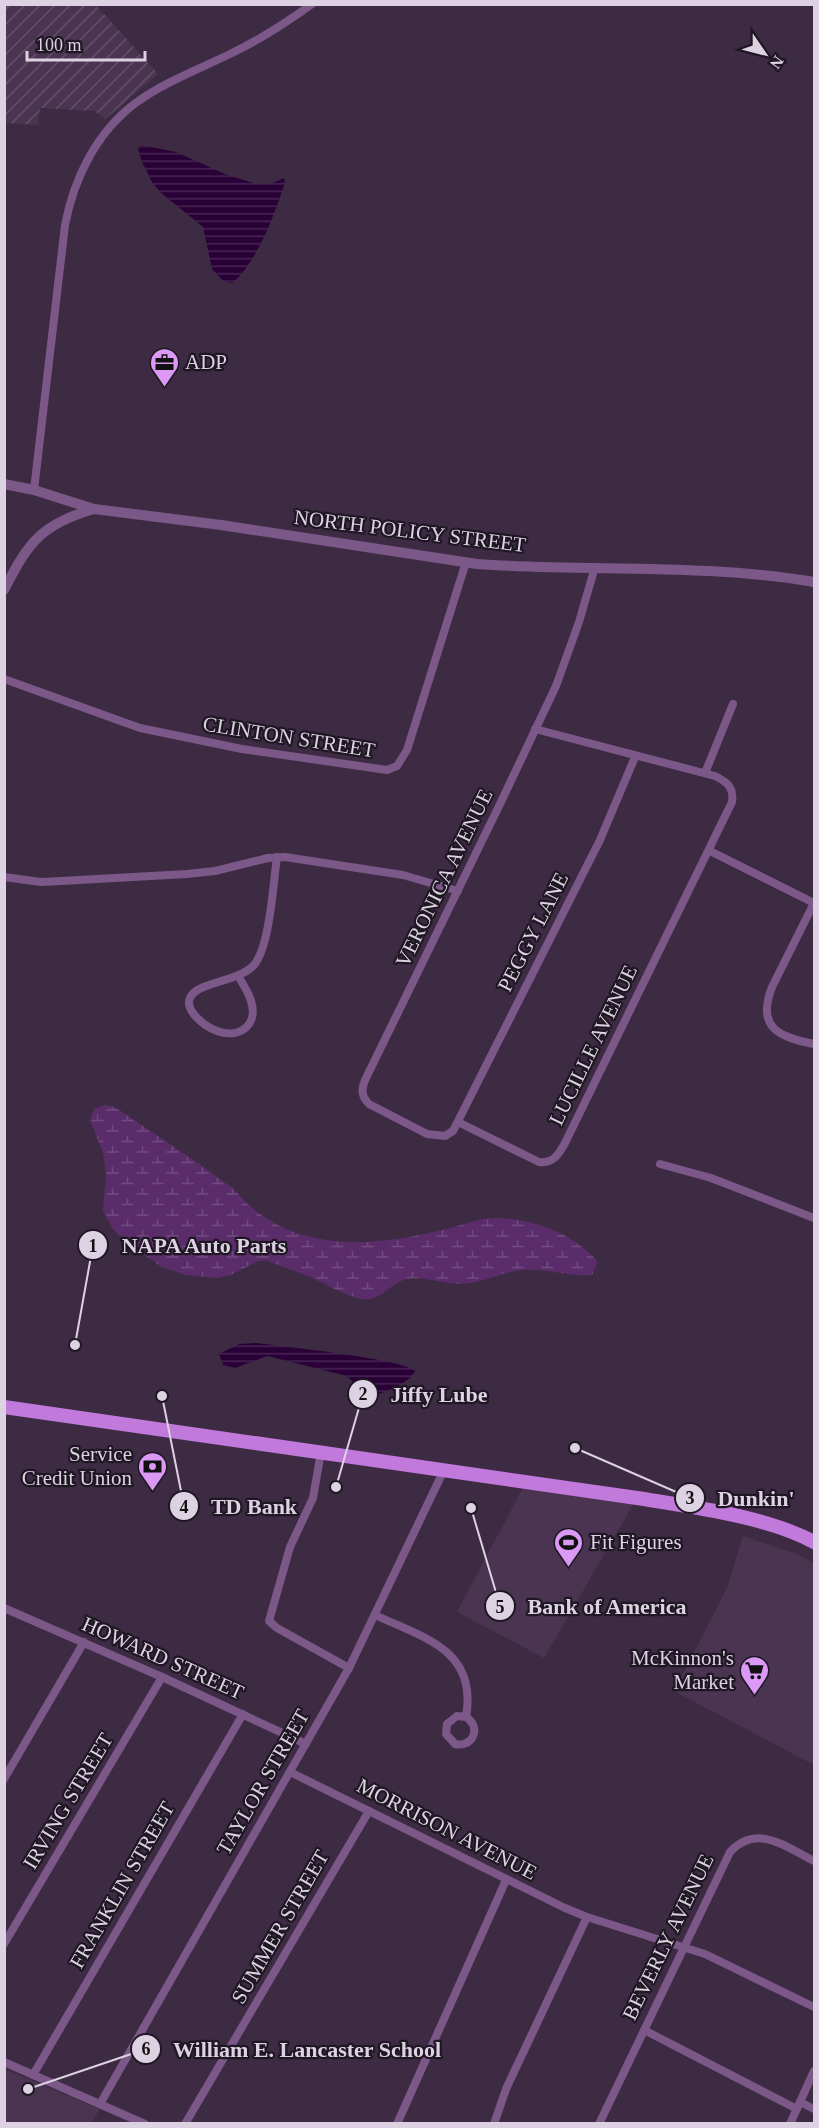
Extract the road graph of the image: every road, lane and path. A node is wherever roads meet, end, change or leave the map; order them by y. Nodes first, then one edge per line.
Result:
1 (312, 4) edge
2 (4, 484) edge
3 (34, 490) junction
4 (94, 509) junction
5 (466, 562) junction
6 (595, 567) junction
7 (814, 582) edge
8 (4, 590) edge
9 (4, 679) edge
10 (734, 704) dead end
11 (535, 729) junction
12 (635, 757) junction
13 (705, 773) junction
14 (710, 851) junction
15 (277, 858) junction
16 (4, 877) edge
17 (458, 891) junction
18 (814, 903) edge
19 (239, 977) junction
20 (814, 1044) edge
21 (458, 1122) junction
22 (660, 1164) dead end
23 (814, 1218) edge
24 (4, 1407) edge
25 (321, 1452) junction
26 (444, 1470) junction
27 (814, 1542) edge
28 (4, 1608) edge
29 (375, 1615) junction
30 (84, 1642) junction
31 (349, 1668) junction
32 (162, 1677) junction
33 (243, 1714) junction
34 (466, 1717) dead end
35 (306, 1744) junction
36 (290, 1772) junction
37 (4, 1779) edge
38 (369, 1811) junction
39 (814, 1861) edge
40 (506, 1880) junction
41 (587, 1917) junction
42 (4, 1944) edge
43 (684, 1946) junction
44 (814, 2007) edge
45 (644, 2030) junction
46 (4, 2062) edge
47 (814, 2071) edge
48 (33, 2075) junction
49 (100, 2104) junction
50 (798, 2106) junction
51 (814, 2109) edge
52 (145, 2124) edge
53 (186, 2124) edge
54 (397, 2124) edge
55 (494, 2124) edge
56 (599, 2124) edge
57 (790, 2124) edge

1 - 3 street
2 - 3 street, NORTH POLICY STREET
3 - 4 street, NORTH POLICY STREET
4 - 5 street, NORTH POLICY STREET
4 - 8 street
5 - 6 street, NORTH POLICY STREET
5 - 9 street, CLINTON STREET
6 - 7 street, NORTH POLICY STREET
6 - 11 street, VERONICA AVENUE
10 - 13 street
11 - 12 street, LUCILLE AVENUE
11 - 17 street, VERONICA AVENUE
12 - 13 street, LUCILLE AVENUE
12 - 21 street, PEGGY LANE
13 - 14 street, LUCILLE AVENUE
14 - 18 street
14 - 21 street, LUCILLE AVENUE
15 - 16 street
15 - 17 street
15 - 19 street
17 - 21 street, VERONICA AVENUE
18 - 20 street
19 - 19 street
22 - 23 street
24 - 25 main road
25 - 26 main road
25 - 31 street
26 - 27 main road
26 - 29 street, TAYLOR STREET
28 - 30 street, HOWARD STREET
29 - 31 street, TAYLOR STREET
29 - 34 street
30 - 32 street, HOWARD STREET
30 - 37 street
31 - 35 street, TAYLOR STREET
32 - 33 street, HOWARD STREET
32 - 42 street, IRVING STREET
33 - 35 street, HOWARD STREET
33 - 48 street, FRANKLIN STREET
35 - 36 street, TAYLOR STREET
36 - 38 street, MORRISON AVENUE
36 - 49 street, TAYLOR STREET
38 - 40 street, MORRISON AVENUE
38 - 53 street, SUMMER STREET
39 - 43 street, BEVERLY AVENUE
40 - 41 street, MORRISON AVENUE
40 - 54 street
41 - 43 street, MORRISON AVENUE
41 - 55 street
43 - 44 street, MORRISON AVENUE
43 - 45 street, BEVERLY AVENUE
45 - 50 street
45 - 56 street, BEVERLY AVENUE
46 - 48 street
47 - 50 street
48 - 49 street
49 - 52 street
50 - 51 street
50 - 57 street

